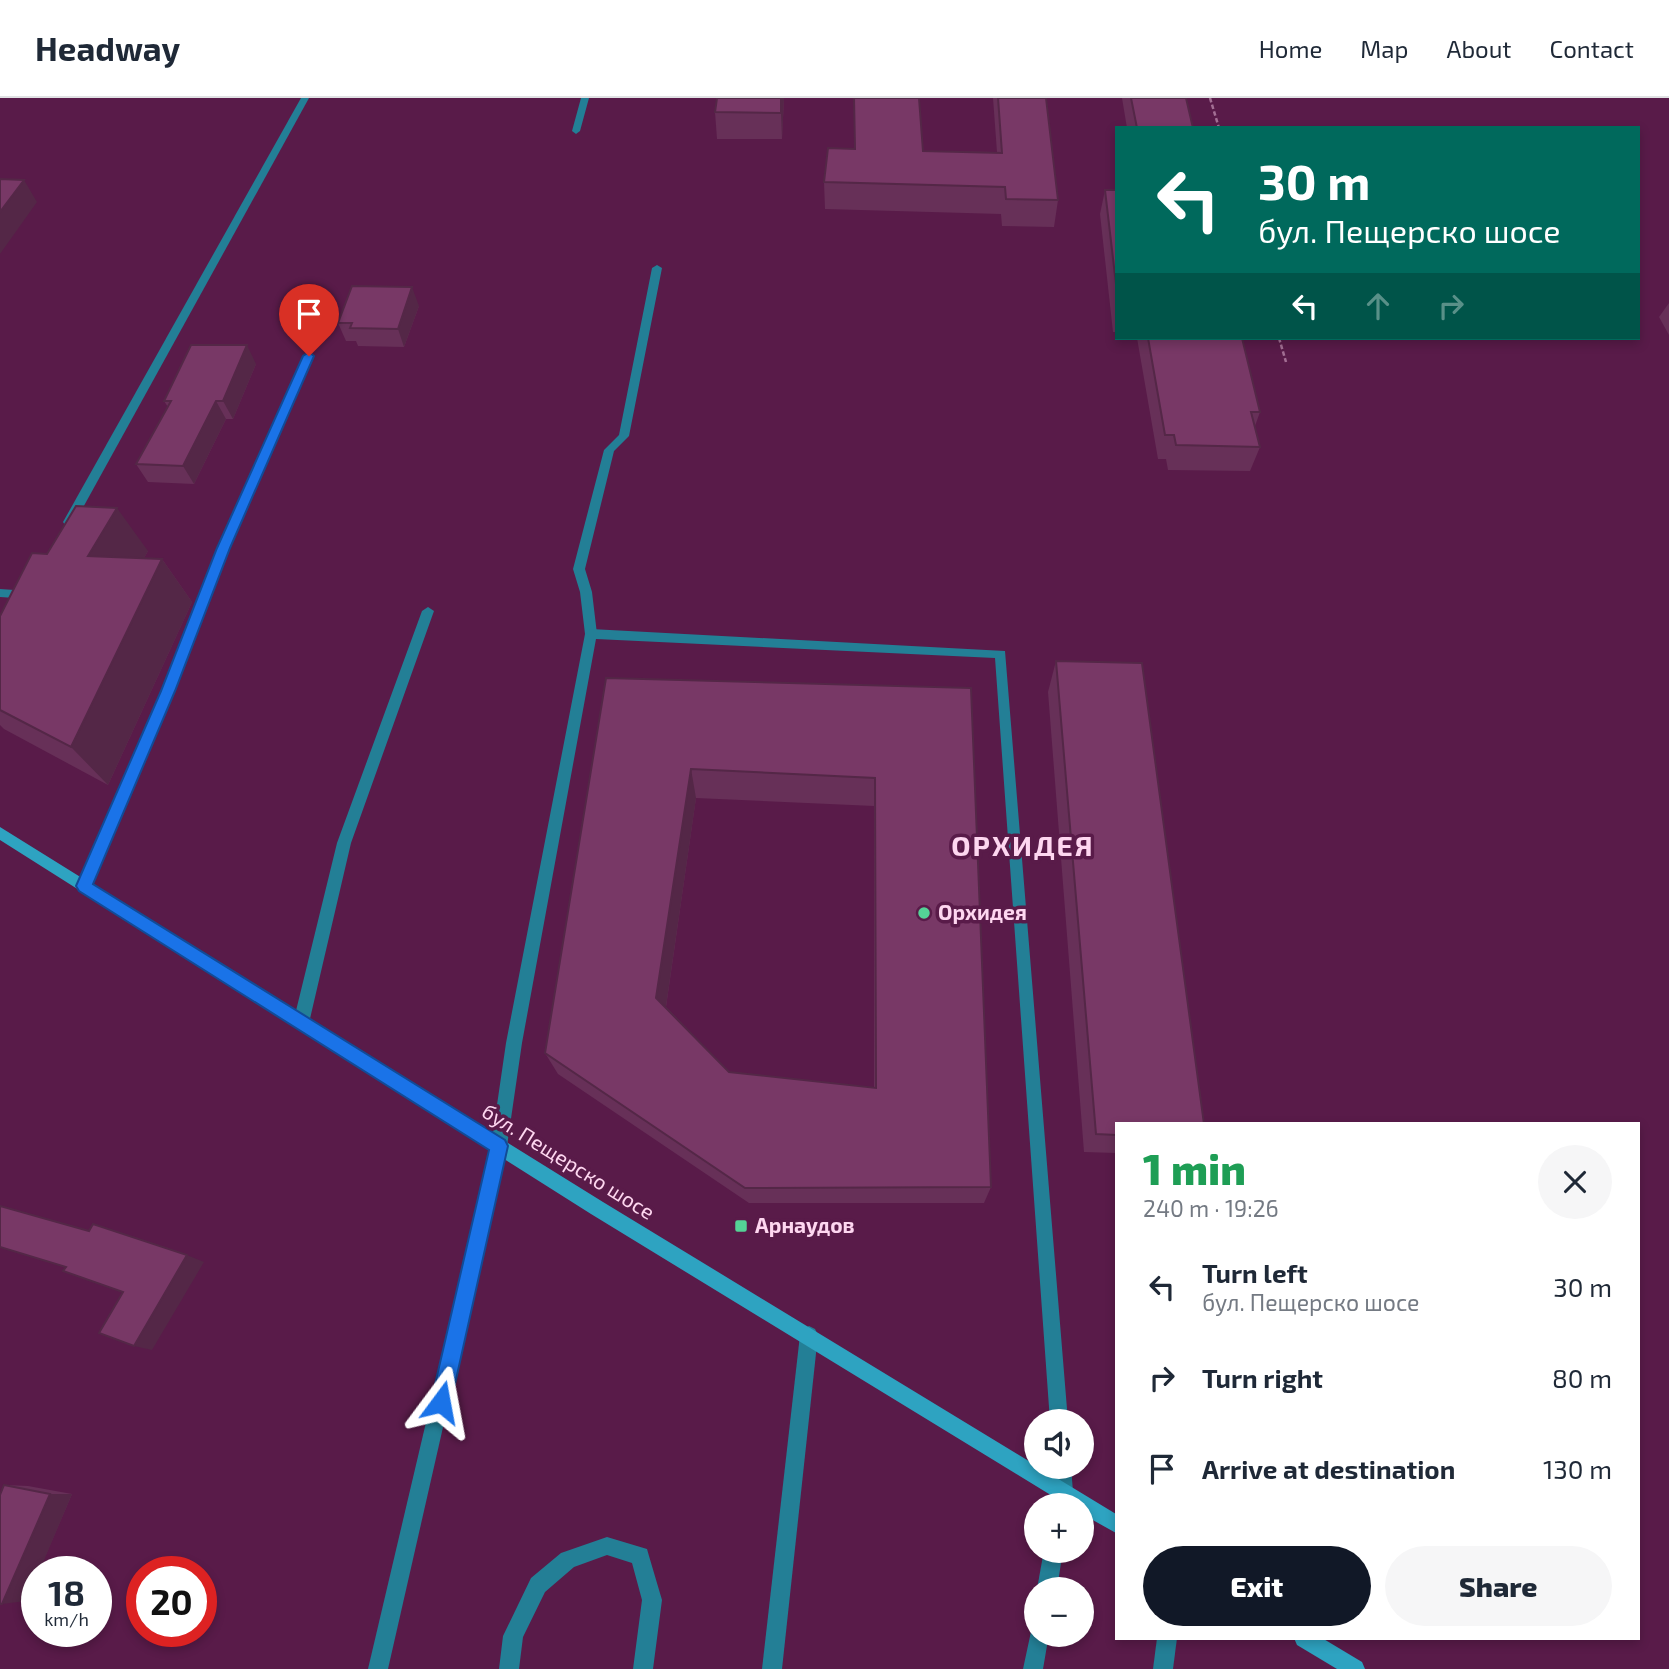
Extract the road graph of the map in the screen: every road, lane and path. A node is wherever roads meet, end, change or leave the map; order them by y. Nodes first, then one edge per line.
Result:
1 (304, 98) edge
2 (585, 98) edge
3 (1210, 98) edge
4 (1218, 126) edge
5 (576, 131) dead end
6 (657, 268) dead end
7 (1280, 340) edge
8 (309, 356) dead end
9 (1286, 362) dead end
10 (62, 534) edge
11 (36, 582) edge
12 (0, 593) edge
13 (428, 611) dead end
14 (591, 634) junction
15 (0, 834) edge
16 (84, 886) junction
17 (301, 1023) junction
18 (499, 1146) junction
19 (808, 1335) junction
20 (1058, 1409) edge
21 (1055, 1493) edge
22 (1094, 1513) edge
23 (1115, 1524) edge
24 (1167, 1640) edge
25 (1307, 1640) edge
26 (1037, 1647) edge
27 (378, 1669) edge
28 (509, 1669) edge
29 (643, 1669) edge
30 (772, 1669) edge
31 (1033, 1669) edge
32 (1163, 1669) edge
33 (1355, 1669) edge

1 - 10 street
2 - 5 street
3 - 4 path
6 - 14 street
7 - 9 path
8 - 16 street
11 - 12 street
13 - 17 street
14 - 18 street
14 - 20 street
15 - 16 main road, бул. Пещерско шосе
16 - 17 main road, бул. Пещерско шосе
17 - 18 main road, бул. Пещерско шосе
18 - 19 main road, бул. Пещерско шосе
18 - 27 street
19 - 21 main road, бул. Пещерско шосе
19 - 30 street
22 - 23 main road, бул. Пещерско шосе
24 - 32 street
25 - 33 main road
26 - 31 street
28 - 29 street

